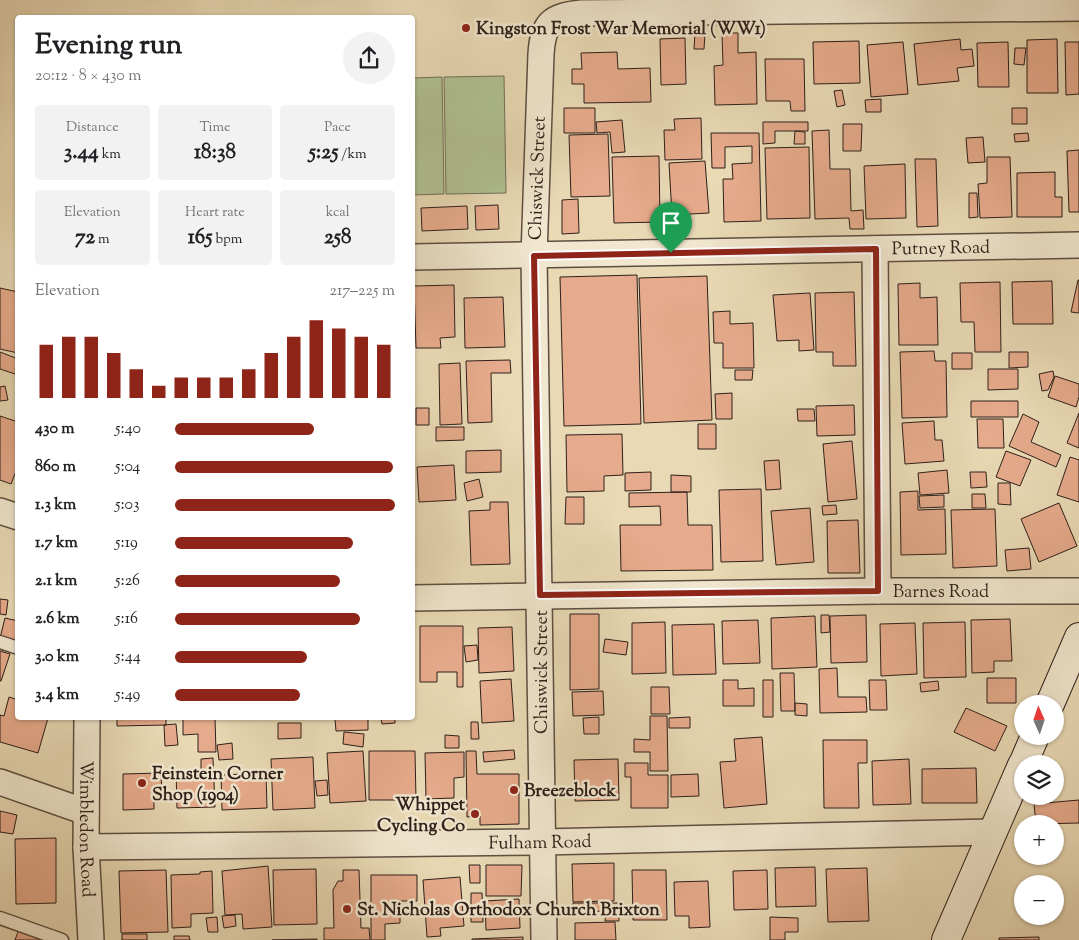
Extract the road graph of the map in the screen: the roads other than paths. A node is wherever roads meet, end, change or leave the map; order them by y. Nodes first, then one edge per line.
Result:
1 (1079, 8) edge
2 (1079, 244) edge
3 (876, 249) junction
4 (534, 256) junction
5 (415, 257) edge
6 (0, 511) edge
7 (15, 516) edge
8 (878, 591) junction
9 (1079, 591) edge
10 (540, 595) junction
11 (415, 598) edge
12 (1079, 637) edge
13 (0, 642) edge
14 (15, 647) edge
15 (1054, 695) edge
16 (87, 720) edge
17 (0, 782) edge
18 (1014, 784) edge
19 (86, 812) junction
20 (992, 832) junction
21 (542, 842) junction
22 (86, 847) junction
23 (0, 918) edge
24 (62, 940) edge
25 (91, 940) edge
26 (544, 940) edge
27 (946, 940) edge

1 - 4 street, Chiswick Street
2 - 3 street, Putney Road
3 - 4 street, Putney Road
3 - 8 street
4 - 5 street, Putney Road
4 - 10 street, Chiswick Street
6 - 7 street
8 - 9 street, Barnes Road
8 - 10 street, Barnes Road
10 - 11 street, Barnes Road
10 - 21 street, Chiswick Street
12 - 15 main road
13 - 14 lane
16 - 19 street, Wimbledon Road
17 - 19 street
18 - 20 main road
19 - 22 street, Wimbledon Road
20 - 21 street, Fulham Road
20 - 27 main road
21 - 22 street, Fulham Road
21 - 26 street, Chiswick Street
22 - 25 street, Wimbledon Road
23 - 24 lane

